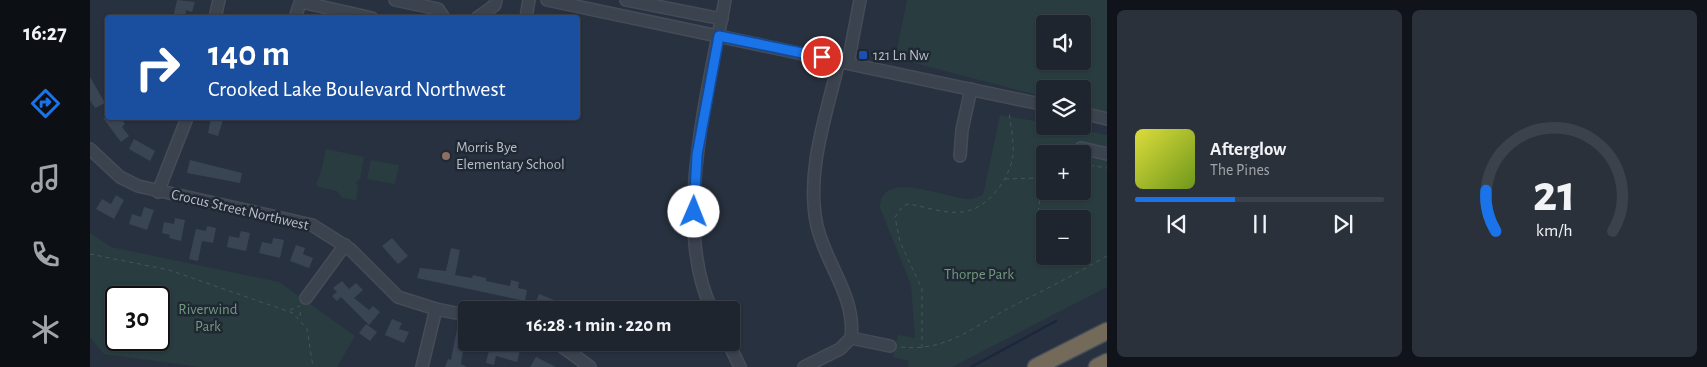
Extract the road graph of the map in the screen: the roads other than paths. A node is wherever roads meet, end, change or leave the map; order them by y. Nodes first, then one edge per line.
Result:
1 (219, 0) edge
2 (395, 0) edge
3 (496, 0) edge
4 (529, 0) edge
5 (547, 0) edge
6 (626, 0) edge
7 (725, 0) edge
8 (860, 0) edge
9 (301, 1) edge
10 (216, 15) edge
11 (295, 15) edge
12 (359, 15) edge
13 (442, 15) edge
14 (481, 15) edge
15 (526, 15) edge
16 (722, 19) junction
17 (719, 36) junction
18 (843, 62) junction
19 (971, 89) junction
20 (1036, 103) edge
21 (1091, 115) edge
22 (1107, 118) edge
23 (186, 120) edge
24 (90, 149) edge
25 (1091, 150) edge
26 (1107, 154) edge
27 (960, 156) dead end
28 (158, 192) junction
29 (345, 245) junction
30 (306, 298) dead end
31 (709, 301) edge
32 (436, 309) junction
33 (458, 313) edge
34 (1107, 323) edge
35 (1107, 331) edge
36 (852, 338) junction
37 (890, 346) road end
38 (568, 351) edge
39 (732, 351) edge
40 (1067, 351) junction
41 (1107, 362) edge
42 (422, 367) edge
43 (590, 367) edge
44 (740, 367) edge
45 (804, 367) edge
46 (1036, 367) edge
47 (1097, 367) edge

1 - 10 street
2 - 13 street
3 - 14 street
4 - 15 street
5 - 17 street
6 - 16 street
7 - 16 street
8 - 18 street
9 - 11 street
9 - 12 street
16 - 17 street
17 - 18 street
17 - 31 street
18 - 19 street
18 - 36 street
19 - 20 street
19 - 27 street
21 - 22 street
23 - 28 street
24 - 28 street, Crocus Street Northwest
25 - 26 street
28 - 29 street, Crocus Street Northwest
29 - 30 street
29 - 32 street, Crocus Street Northwest
32 - 33 street, Crocus Street Northwest
32 - 42 street
34 - 40 highway
35 - 40 highway
36 - 37 street
36 - 45 street
38 - 43 street
39 - 44 street
40 - 46 highway
41 - 47 highway

